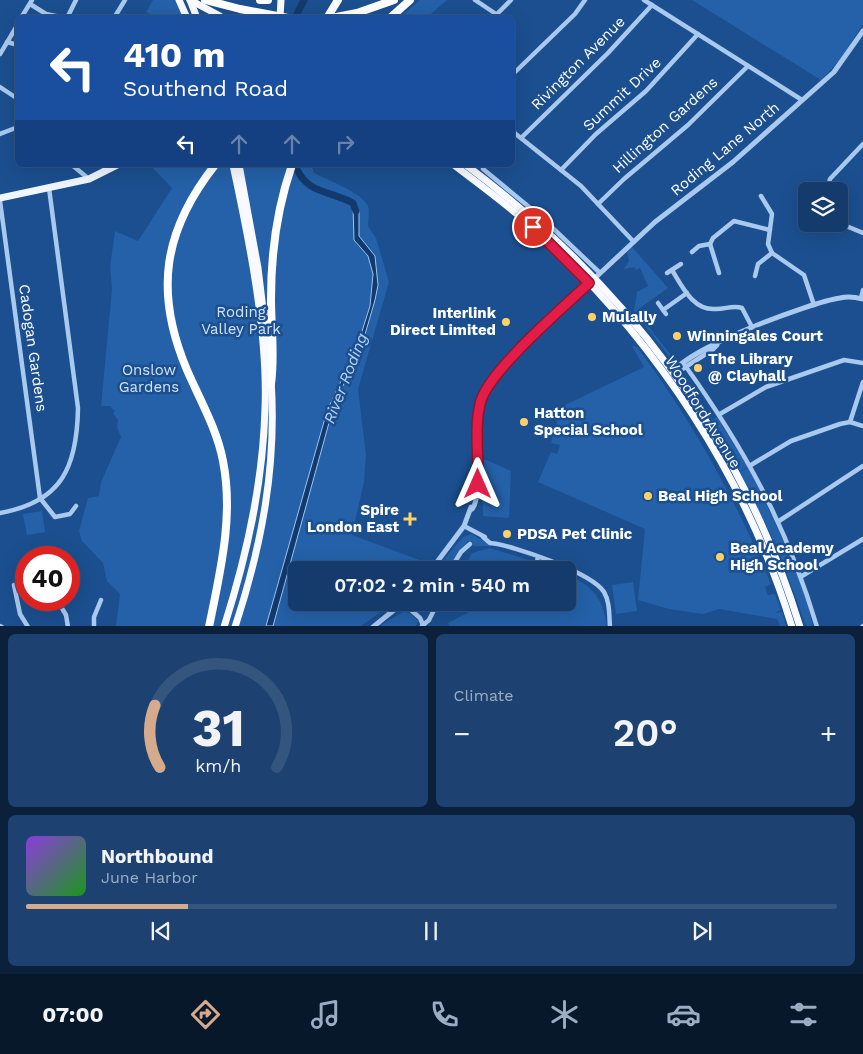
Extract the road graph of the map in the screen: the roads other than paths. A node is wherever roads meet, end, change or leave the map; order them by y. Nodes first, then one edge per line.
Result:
1 (76, 0) edge
2 (125, 0) edge
3 (179, 0) edge
4 (190, 0) edge
5 (205, 0) edge
6 (219, 0) edge
7 (260, 0) edge
8 (268, 0) edge
9 (281, 0) edge
10 (338, 0) edge
11 (394, 0) edge
12 (410, 0) edge
13 (475, 0) edge
14 (511, 0) edge
15 (585, 0) edge
16 (644, 0) edge
17 (31, 2) edge
18 (652, 5) junction
19 (23, 15) edge
20 (51, 15) edge
21 (68, 15) edge
22 (116, 15) edge
23 (186, 15) edge
24 (196, 15) edge
25 (216, 15) edge
26 (220, 15) edge
27 (272, 15) edge
28 (280, 15) edge
29 (329, 15) edge
30 (349, 15) edge
31 (393, 15) edge
32 (493, 15) edge
33 (495, 15) edge
34 (15, 29) edge
35 (863, 32) edge
36 (698, 34) junction
37 (7, 42) junction
38 (15, 44) edge
39 (0, 54) edge
40 (748, 66) junction
41 (515, 72) edge
42 (0, 87) edge
43 (15, 97) edge
44 (802, 100) junction
45 (15, 127) edge
46 (515, 133) edge
47 (0, 134) edge
48 (521, 138) junction
49 (863, 144) edge
50 (75, 167) edge
51 (113, 167) edge
52 (214, 167) edge
53 (233, 167) edge
54 (239, 167) edge
55 (291, 167) edge
56 (457, 167) edge
57 (483, 170) edge
58 (561, 170) junction
59 (89, 178) junction
60 (829, 182) edge
61 (50, 188) junction
62 (761, 196) dead end
63 (0, 199) edge
64 (598, 204) junction
65 (848, 227) edge
66 (770, 230) junction
67 (863, 233) edge
68 (633, 241) junction
69 (710, 244) junction
70 (692, 252) dead end
71 (772, 253) junction
72 (680, 264) dead end
73 (719, 273) dead end
74 (755, 276) dead end
75 (595, 278) junction
76 (863, 290) edge
77 (688, 293) junction
78 (862, 298) edge
79 (658, 303) dead end
80 (814, 305) junction
81 (752, 327) junction
82 (863, 363) edge
83 (685, 364) junction
84 (673, 373) junction
85 (665, 374) junction
86 (863, 382) edge
87 (271, 384) junction
88 (720, 414) junction
89 (692, 415) junction
90 (850, 422) junction
91 (863, 426) edge
92 (751, 466) junction
93 (863, 466) edge
94 (40, 498) junction
95 (76, 506) dead end
96 (0, 513) edge
97 (779, 521) junction
98 (464, 526) junction
99 (863, 539) edge
100 (470, 544) dead end
101 (538, 557) junction
102 (438, 561) edge
103 (456, 561) edge
104 (537, 561) edge
105 (802, 576) junction
106 (14, 585) dead end
107 (101, 600) dead end
108 (64, 611) edge
109 (393, 611) edge
110 (413, 611) edge
111 (433, 611) edge
112 (28, 626) edge
113 (68, 626) edge
114 (94, 626) edge
115 (209, 626) edge
116 (224, 626) edge
117 (235, 626) edge
118 (373, 626) edge
119 (423, 626) edge
120 (610, 626) edge
121 (792, 626) edge
122 (800, 626) edge
123 (817, 626) edge

1 - 21 street
2 - 22 street
3 - 23 highway
4 - 24 highway
4 - 25 highway
5 - 27 highway, bridge
6 - 26 highway
7 - 8 highway
9 - 28 highway
10 - 29 highway
11 - 30 highway
12 - 31 highway
13 - 32 street
14 - 33 street
15 - 41 street
16 - 18 street
17 - 19 street
17 - 20 street
18 - 36 street
18 - 48 street, Rivington Avenue
34 - 37 street
35 - 44 street, Roding Lane North
36 - 40 street
36 - 58 street, Summit Drive
37 - 38 street
37 - 39 street
40 - 44 street
40 - 64 street, Hillington Gardens
42 - 43 street
44 - 68 street, Roding Lane North
45 - 47 street
46 - 48 street
48 - 58 street
49 - 60 street
50 - 59 street
51 - 59 main road
52 - 115 highway
53 - 116 highway
54 - 87 highway
55 - 87 highway
56 - 75 highway
57 - 75 highway
58 - 64 street
59 - 61 main road
61 - 63 main road
61 - 94 street
62 - 66 street
63 - 94 street, Cadogan Gardens
64 - 68 street
65 - 67 street
66 - 69 street
66 - 71 street
68 - 75 street, Roding Lane North
69 - 70 street
69 - 73 street
71 - 74 street
71 - 80 street
72 - 77 street
75 - 84 highway, Woodford Avenue
75 - 85 highway, Woodford Avenue
75 - 98 street, Roding Lane North
76 - 78 street
77 - 79 street
77 - 81 street
78 - 80 street
80 - 81 street
81 - 83 street
82 - 88 street
83 - 84 street
83 - 88 street
84 - 85 highway
84 - 89 highway
84 - 122 highway, Woodford Avenue
85 - 89 highway, Woodford Avenue
86 - 90 street
87 - 117 highway
88 - 92 street
89 - 121 highway, Woodford Avenue
90 - 91 street
90 - 92 street
92 - 97 street
93 - 97 street
94 - 95 street
94 - 96 street
97 - 105 street
98 - 101 street
98 - 102 street, Roding Lane North
99 - 105 street
100 - 103 street
101 - 104 street
101 - 120 street
105 - 123 street
106 - 112 street
107 - 114 street
108 - 113 street
109 - 118 street
110 - 119 street
111 - 119 street

